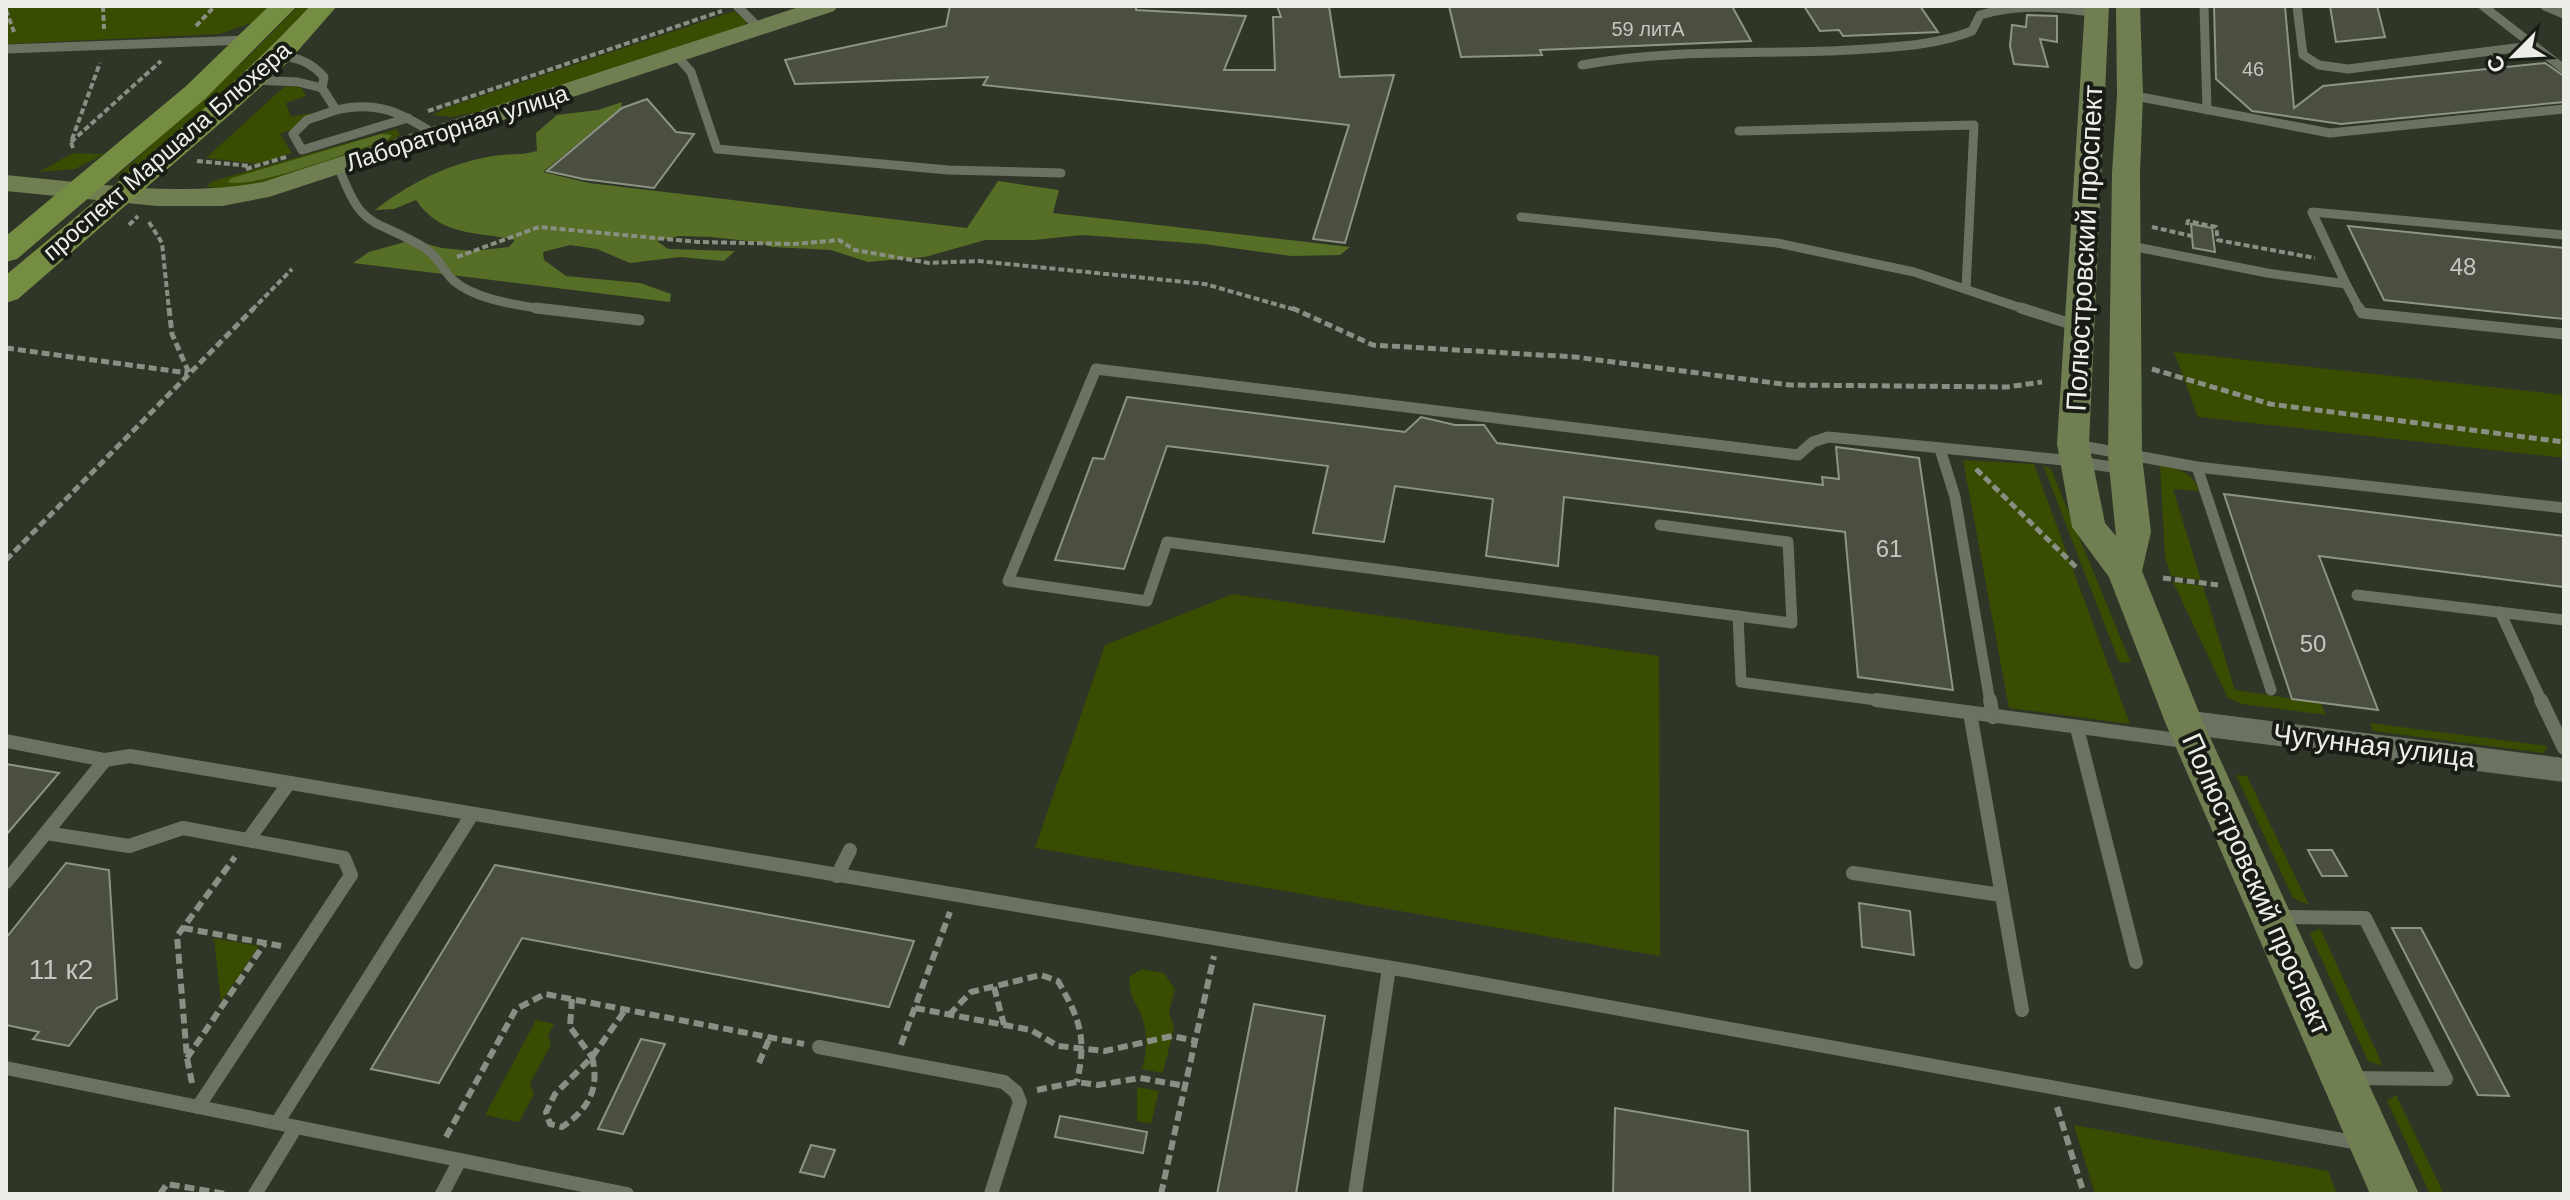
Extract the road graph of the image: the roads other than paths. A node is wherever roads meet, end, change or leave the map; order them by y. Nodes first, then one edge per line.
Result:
1 (284, 6) edge
2 (324, 6) edge
3 (737, 6) edge
4 (826, 6) edge
5 (2128, 6) edge
6 (2204, 6) edge
7 (2297, 6) edge
8 (2483, 6) edge
9 (2545, 6) edge
10 (2097, 9) edge
11 (2564, 14) edge
12 (759, 28) junction
13 (250, 40) junction
14 (2531, 46) junction
15 (6, 49) edge
16 (279, 55) junction
17 (676, 55) junction
18 (1582, 65) dead end
19 (2564, 69) edge
20 (252, 80) junction
21 (322, 88) junction
22 (2130, 95) junction
23 (2564, 109) edge
24 (336, 110) junction
25 (2207, 110) junction
26 (408, 118) junction
27 (1739, 131) dead end
28 (436, 135) junction
29 (2089, 166) junction
30 (339, 168) junction
31 (1061, 173) dead end
32 (2126, 173) junction
33 (6, 183) edge
34 (78, 190) junction
35 (120, 194) junction
36 (1521, 217) dead end
37 (2564, 235) edge
38 (2126, 245) junction
39 (6, 252) edge
40 (2346, 284) junction
41 (1966, 289) junction
42 (6, 292) edge
43 (639, 320) dead end
44 (2078, 327) junction
45 (2564, 334) edge
46 (1940, 449) junction
47 (2074, 453) junction
48 (2126, 463) junction
49 (2197, 467) junction
50 (2564, 508) edge
51 (1660, 525) dead end
52 (2124, 571) junction
53 (2357, 595) dead end
54 (2500, 612) junction
55 (1738, 616) junction
56 (2564, 620) edge
57 (2271, 690) dead end
58 (1970, 713) junction
59 (1993, 717) junction
60 (2077, 728) junction
61 (2188, 732) junction
62 (6, 741) edge
63 (2564, 748) edge
64 (105, 760) junction
65 (2564, 770) edge
66 (289, 783) junction
67 (471, 816) junction
68 (46, 833) junction
69 (248, 840) junction
70 (850, 850) dead end
71 (1853, 873) dead end
72 (837, 876) junction
73 (6, 882) edge
74 (2001, 895) junction
75 (2271, 917) junction
76 (2136, 962) dead end
77 (1389, 968) junction
78 (2022, 1010) dead end
79 (819, 1047) road end
80 (6, 1068) edge
81 (2343, 1078) junction
82 (198, 1107) junction
83 (277, 1123) junction
84 (296, 1127) junction
85 (2373, 1145) junction
86 (460, 1160) junction
87 (579, 1189) edge
88 (255, 1194) edge
89 (442, 1194) edge
90 (627, 1194) edge
91 (991, 1194) edge
92 (1355, 1194) edge
93 (2395, 1194) edge

1 - 13 main road, проспект Маршала Блюхера
2 - 16 main road, проспект Маршала Блюхера
3 - 12 lane
4 - 12 main road, Лабораторная улица
5 - 22 main road, Полюстровский проспект
6 - 25 lane
7 - 14 lane
8 - 14 lane
9 - 11 lane
10 - 18 lane
10 - 29 main road, Полюстровский проспект
12 - 17 main road, Лабораторная улица
13 - 15 lane
13 - 34 main road, проспект Маршала Блюхера
14 - 19 lane
16 - 20 main road, проспект Маршала Блюхера
16 - 21 lane
17 - 28 main road, Лабораторная улица
17 - 31 lane
20 - 21 lane
20 - 35 main road, проспект Маршала Блюхера
21 - 24 lane
22 - 25 lane
22 - 32 main road, Полюстровский проспект
23 - 25 lane
24 - 26 lane
24 - 26 lane
26 - 28 lane
27 - 41 lane
28 - 30 main road, Лабораторная улица
29 - 32 main road
29 - 44 main road, Полюстровский проспект
30 - 35 main road, Лабораторная улица
30 - 43 lane
32 - 38 main road, Полюстровский проспект
33 - 34 main road, Лабораторная улица
34 - 35 main road, Лабораторная улица
34 - 39 main road, проспект Маршала Блюхера
35 - 42 main road, проспект Маршала Блюхера
36 - 41 lane
37 - 40 lane
38 - 40 lane
38 - 48 main road, Полюстровский проспект
40 - 45 lane
41 - 44 lane
44 - 47 main road, Полюстровский проспект
46 - 47 lane
46 - 55 lane
46 - 59 lane
47 - 48 lane
47 - 52 main road, Полюстровский проспект
48 - 49 lane
48 - 52 main road, Полюстровский проспект
49 - 50 lane
49 - 57 lane
51 - 55 lane
52 - 61 main road, Полюстровский проспект
53 - 54 lane
54 - 56 lane
54 - 63 lane
55 - 58 lane
58 - 59 lane
58 - 74 lane
59 - 60 lane
60 - 61 lane
60 - 76 lane
61 - 65 street, Чугунная улица
61 - 75 main road, Полюстровский проспект
62 - 64 lane
64 - 66 lane
64 - 68 lane
66 - 67 lane
66 - 69 lane
67 - 72 lane
67 - 83 lane
68 - 69 lane
68 - 73 lane
69 - 82 lane
70 - 72 lane
71 - 74 lane
72 - 77 lane
74 - 78 lane
75 - 81 main road, Полюстровский проспект
75 - 81 lane
77 - 85 lane
77 - 92 lane
79 - 91 lane
80 - 82 lane
81 - 85 main road, Полюстровский проспект
82 - 83 lane
83 - 84 lane
84 - 86 lane
84 - 88 lane
85 - 93 main road, Полюстровский проспект
86 - 87 lane
86 - 89 lane
87 - 90 lane

